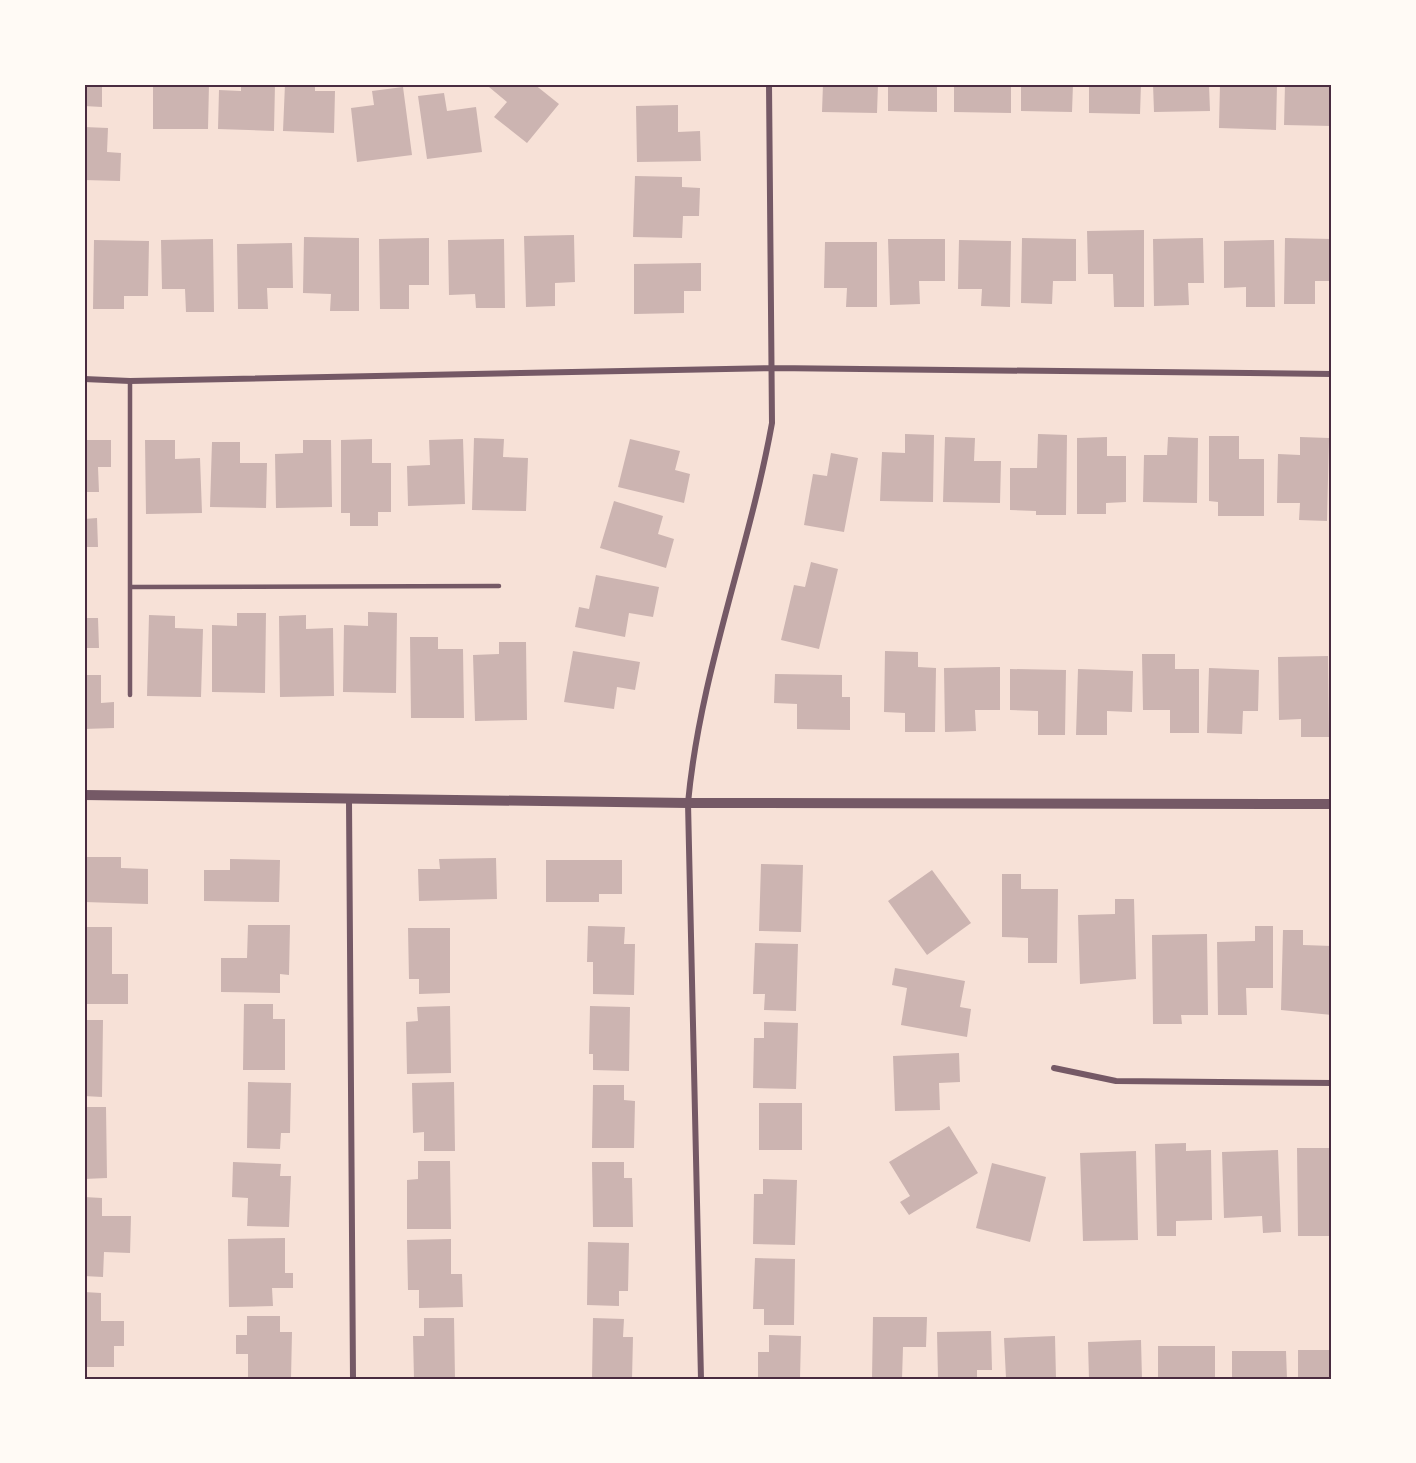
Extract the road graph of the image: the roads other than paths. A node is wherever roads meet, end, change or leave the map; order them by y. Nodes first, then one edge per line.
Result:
1 (769, 84) edge
2 (772, 368) junction
3 (1332, 374) edge
4 (84, 379) edge
5 (130, 381) junction
6 (499, 585) dead end
7 (130, 587) junction
8 (130, 695) dead end
9 (84, 795) edge
10 (349, 800) junction
11 (688, 803) junction
12 (1332, 804) edge
13 (1054, 1068) dead end
14 (1332, 1083) edge
15 (353, 1379) edge
16 (701, 1379) edge

1 - 2 street
2 - 3 street
2 - 5 street
2 - 11 street
4 - 5 street
5 - 7 lane
6 - 7 lane
7 - 8 lane
9 - 10 street
10 - 11 street
10 - 15 street
11 - 12 street
11 - 16 street
13 - 14 street

